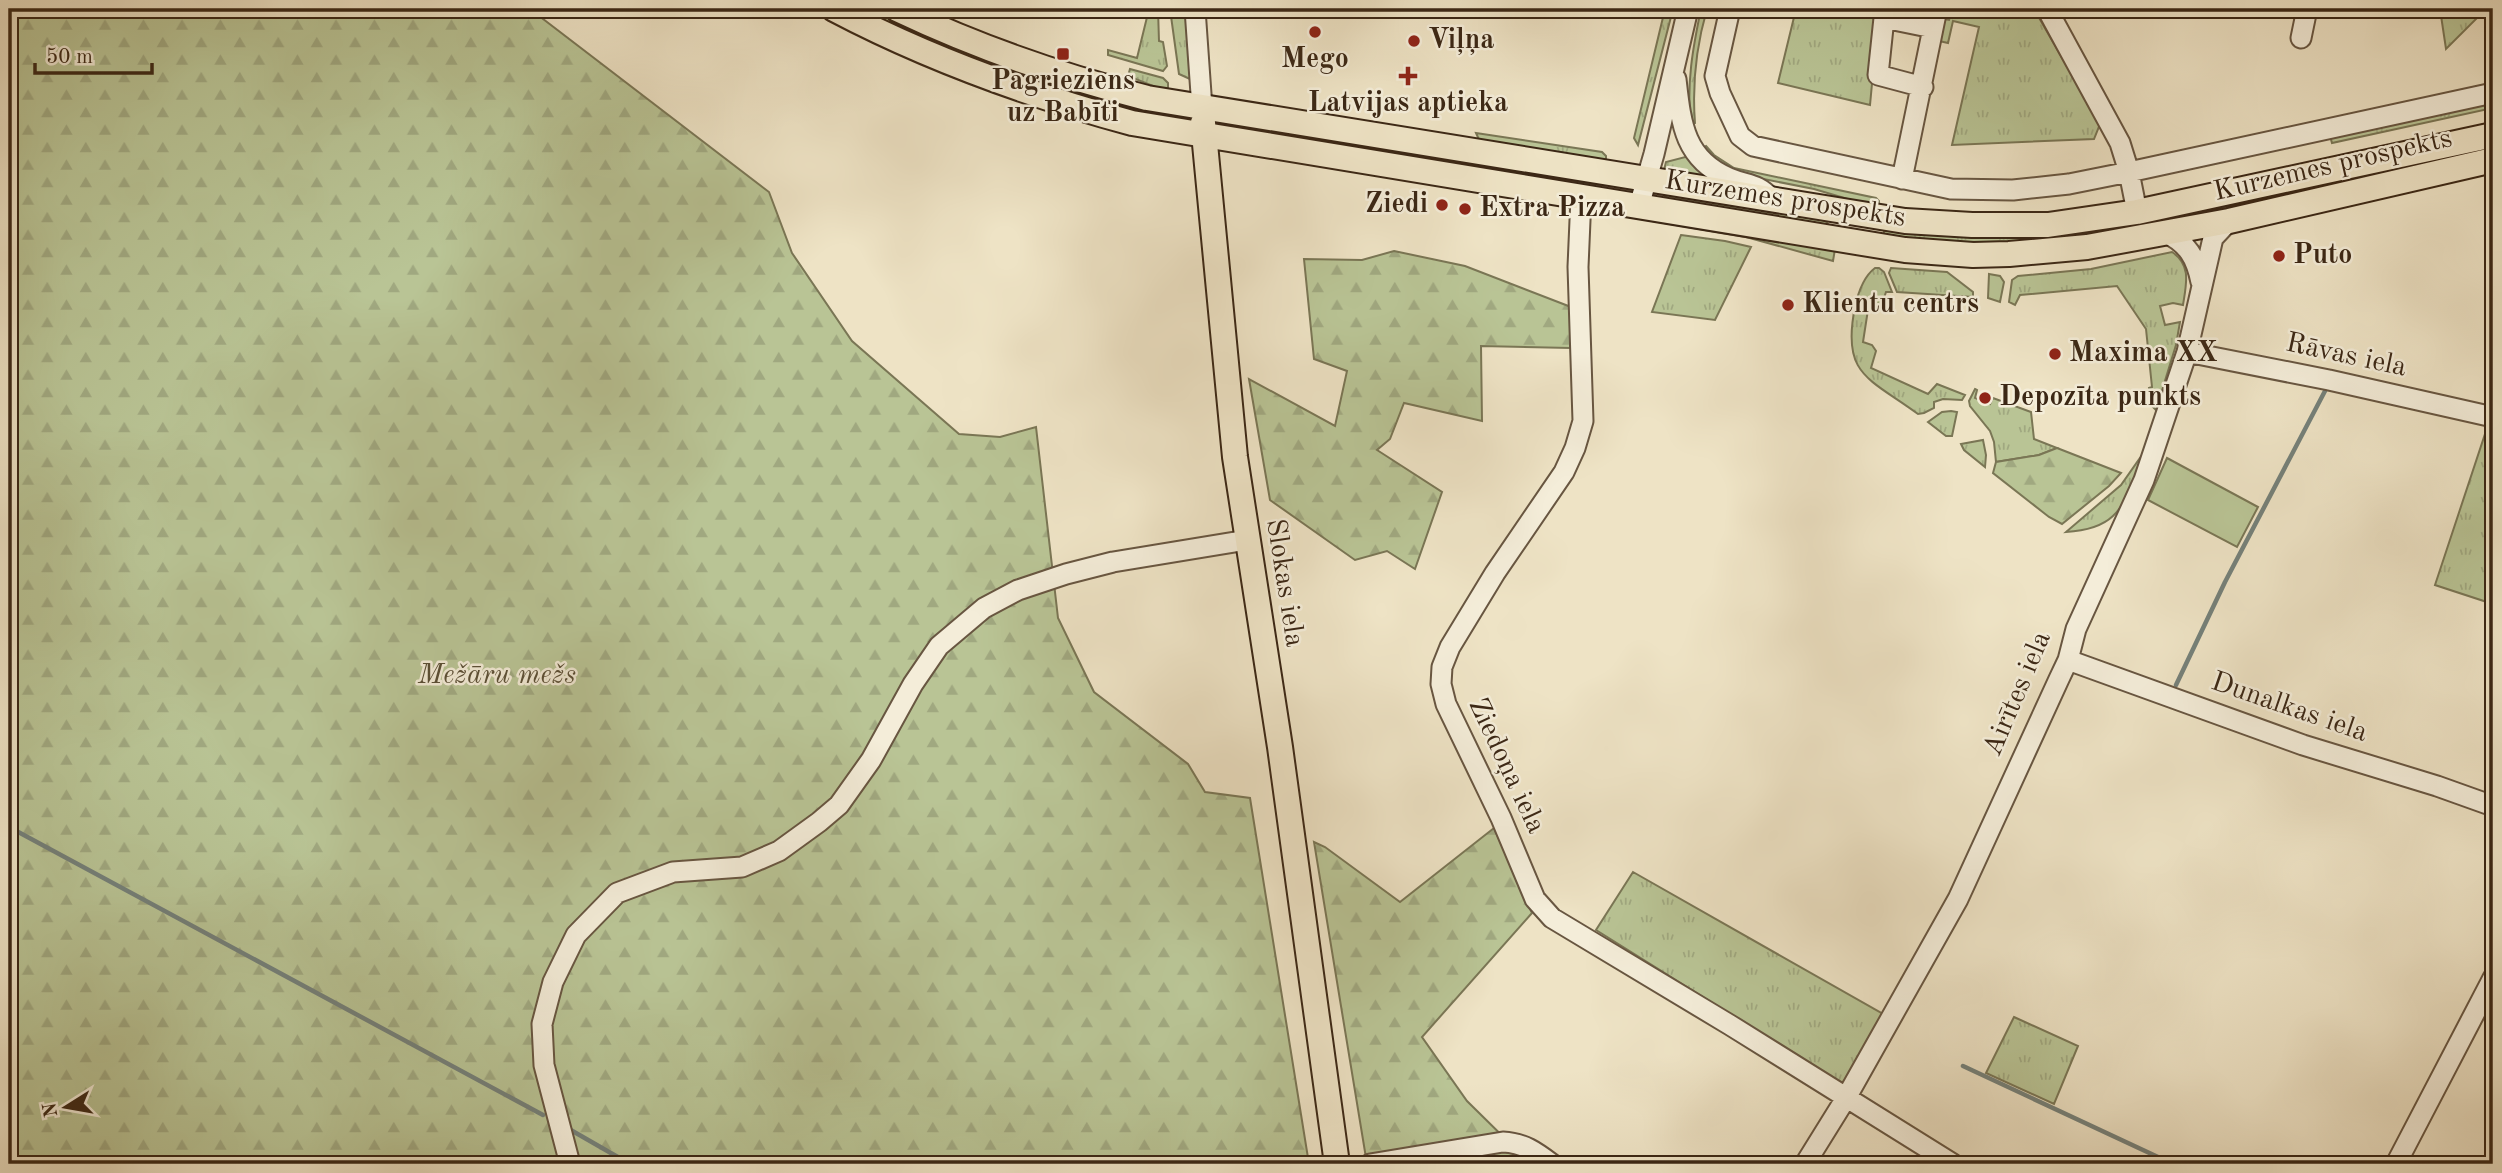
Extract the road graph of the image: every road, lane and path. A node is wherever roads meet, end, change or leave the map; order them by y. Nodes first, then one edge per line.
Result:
1 (834, 9) edge
2 (897, 9) edge
3 (1195, 9) edge
4 (1688, 9) edge
5 (1730, 9) edge
6 (2047, 9) edge
7 (2307, 9) edge
8 (1885, 13) edge
9 (1935, 18) edge
10 (2301, 38) dead end
11 (1674, 64) junction
12 (1923, 86) junction
13 (2493, 93) edge
14 (1202, 108) junction
15 (2493, 135) edge
16 (1204, 136) junction
17 (2493, 160) edge
18 (2129, 172) junction
19 (1645, 178) junction
20 (1902, 179) junction
21 (1581, 197) junction
22 (1772, 199) junction
23 (1639, 206) junction
24 (2137, 212) junction
25 (2229, 221) junction
26 (2164, 232) junction
27 (2202, 286) junction
28 (2187, 352) junction
29 (2493, 417) edge
30 (1247, 540) junction
31 (2068, 660) junction
32 (2493, 806) edge
33 (2493, 978) edge
34 (1846, 1098) junction
35 (570, 1164) edge
36 (1337, 1164) edge
37 (1370, 1164) edge
38 (1552, 1164) edge
39 (1805, 1164) edge
40 (1953, 1164) edge
41 (2396, 1164) edge

1 - 16 main road, Kurzemes prospekts
2 - 14 main road, Kurzemes prospekts
3 - 14 street, Slokas iela
4 - 11 street
5 - 20 street
6 - 18 street
7 - 10 street
8 - 9 street
8 - 12 street
9 - 12 street
11 - 19 street
11 - 22 street
12 - 20 street
13 - 18 street
14 - 16 main road, Slokas iela
14 - 19 main road, Kurzemes prospekts
15 - 24 main road, Kurzemes prospekts
16 - 21 main road, Kurzemes prospekts
16 - 30 main road, Slokas iela
17 - 25 main road, Kurzemes prospekts
18 - 20 street
18 - 24 street
19 - 22 main road, Kurzemes prospekts
19 - 23 street
21 - 23 main road, Kurzemes prospekts
21 - 34 street, Ziedoņa iela
22 - 24 main road, Kurzemes prospekts
23 - 26 main road, Kurzemes prospekts
25 - 26 main road, Kurzemes prospekts
25 - 27 street
26 - 27 street, Airītes iela
27 - 28 street, Airītes iela
28 - 29 street, Rāvas iela
28 - 31 street, Airītes iela
30 - 35 street
30 - 36 main road, Slokas iela
31 - 32 street, Dunalkas iela
31 - 34 street, Airītes iela
33 - 41 street
34 - 39 street, Airītes iela
34 - 40 street, Ziedoņa iela
37 - 38 street

